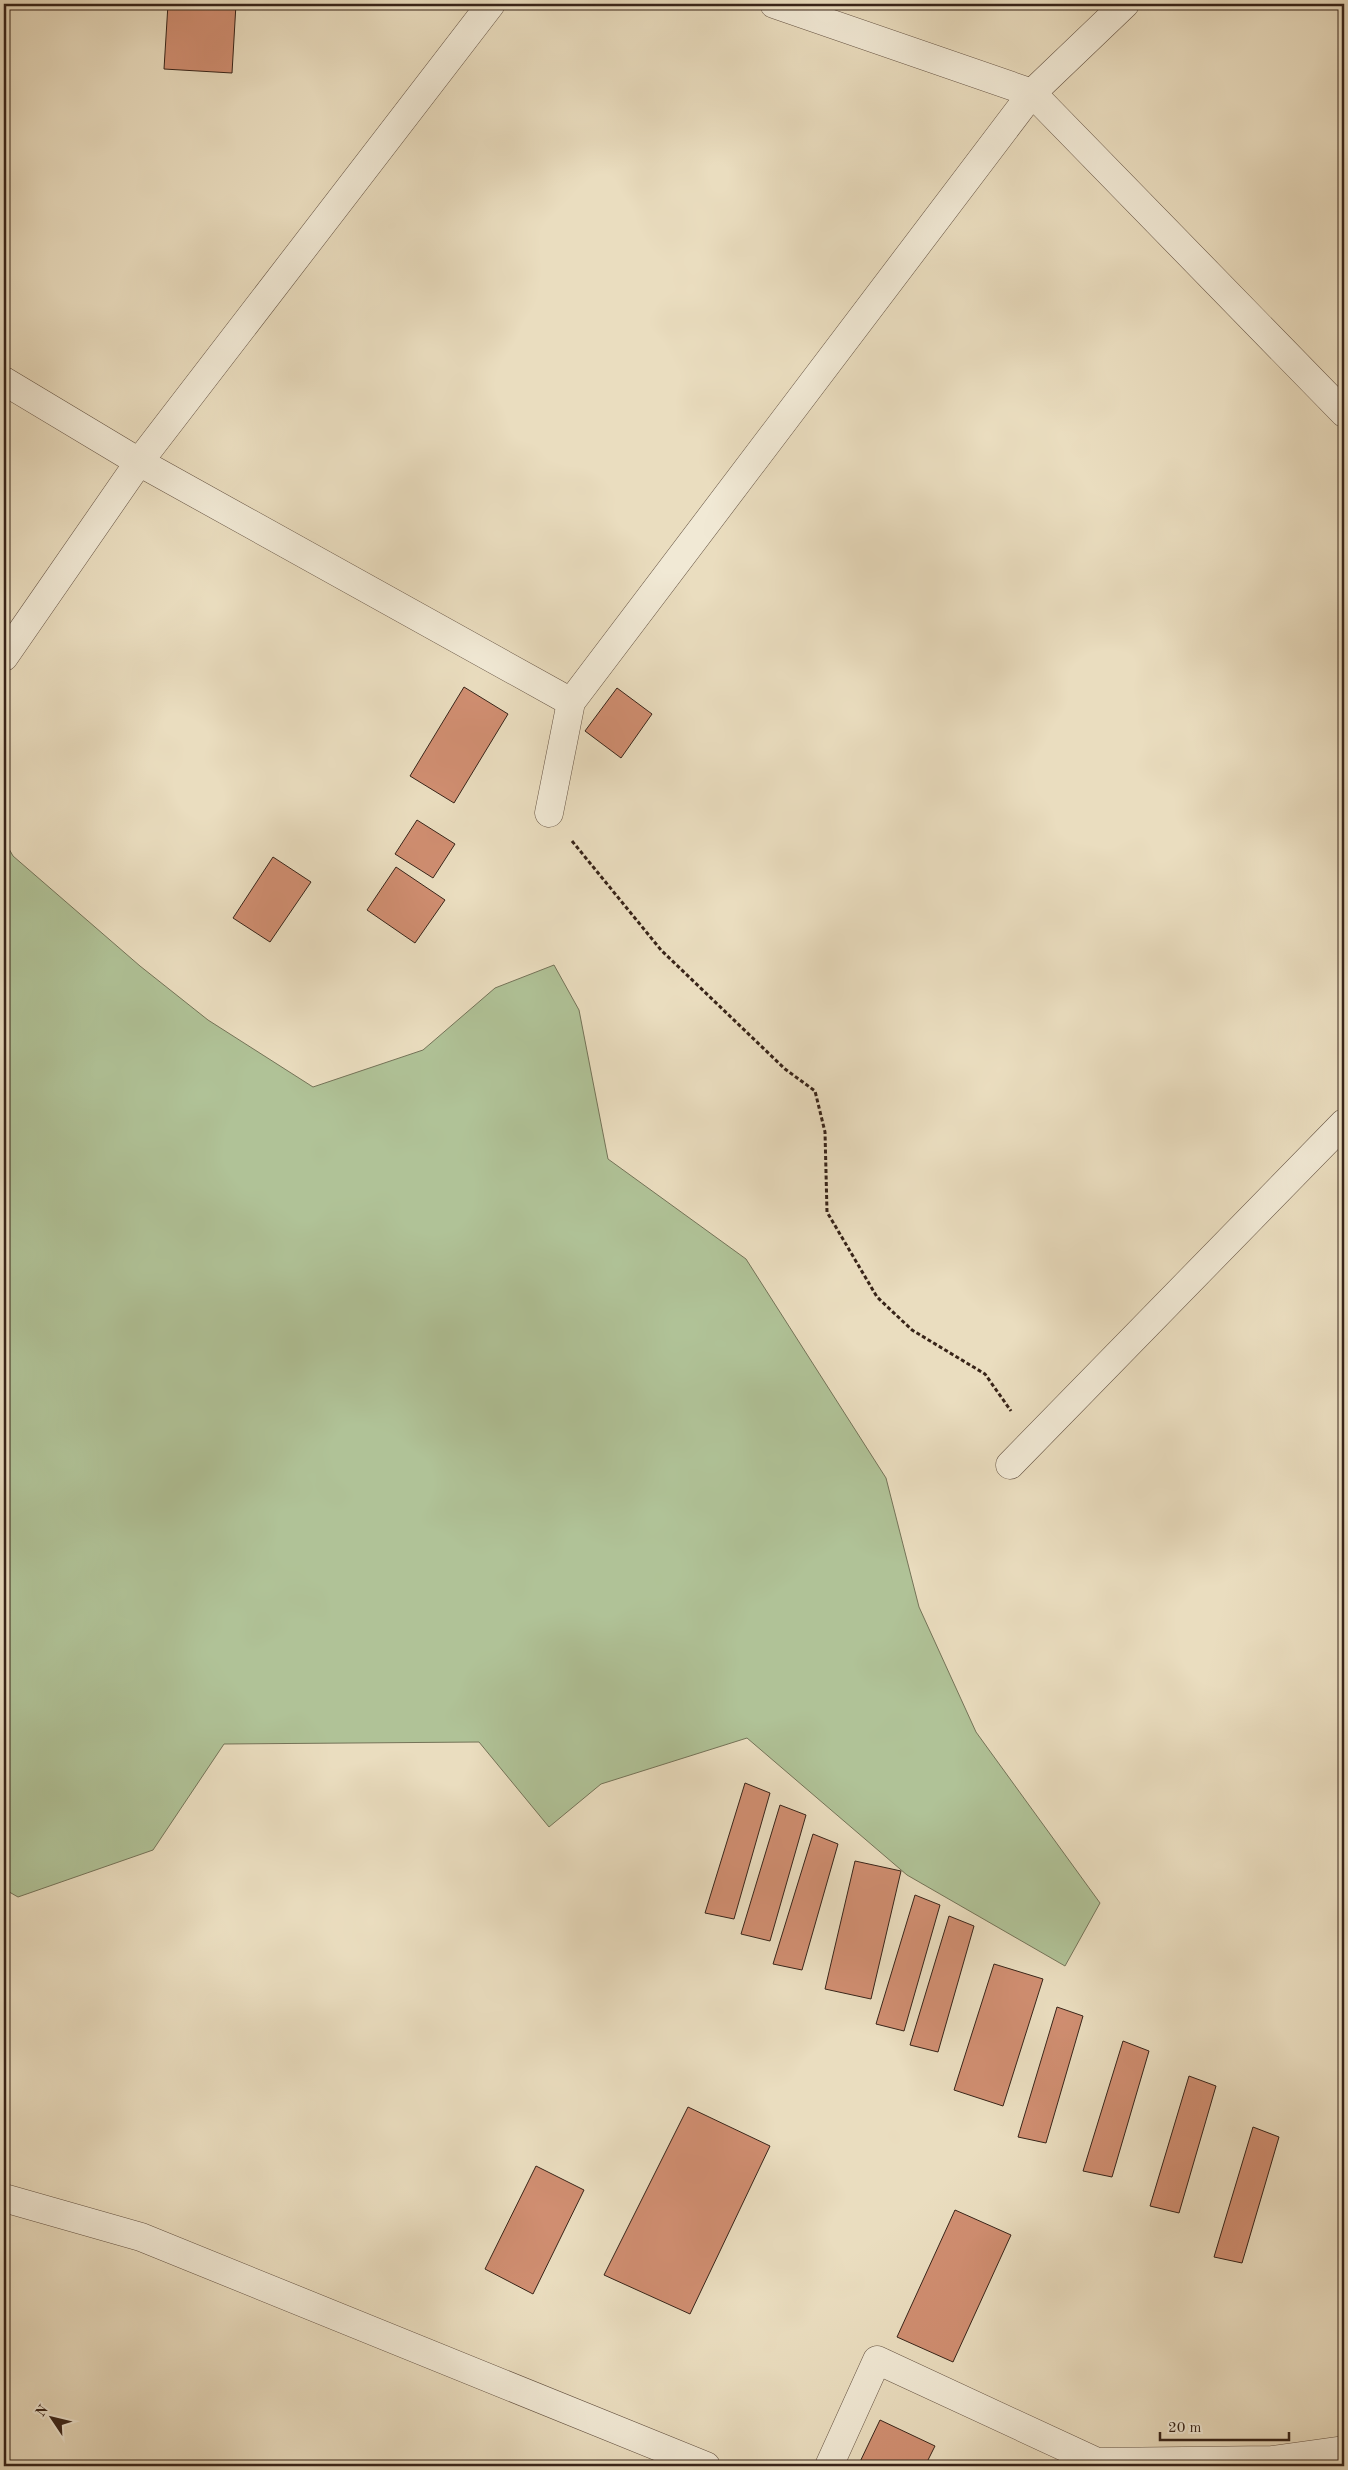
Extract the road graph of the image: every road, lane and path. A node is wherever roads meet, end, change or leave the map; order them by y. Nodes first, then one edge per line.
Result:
1 (491, 4) edge
2 (774, 4) edge
3 (1125, 4) edge
4 (1032, 93) junction
5 (4, 381) edge
6 (1344, 413) edge
7 (139, 462) junction
8 (4, 657) edge
9 (571, 702) junction
10 (549, 813) joint
11 (1344, 1123) edge
12 (1034, 1442) junction
13 (1010, 1465) dead end
14 (4, 2198) edge
15 (1344, 2450) edge
16 (706, 2466) edge
17 (829, 2466) edge

1 - 7 street
2 - 4 street
3 - 4 street
4 - 6 street
4 - 9 street
5 - 7 street
7 - 8 street
7 - 9 street
9 - 10 street
10 - 12 path
11 - 12 street
12 - 13 street
14 - 16 street
15 - 17 street

